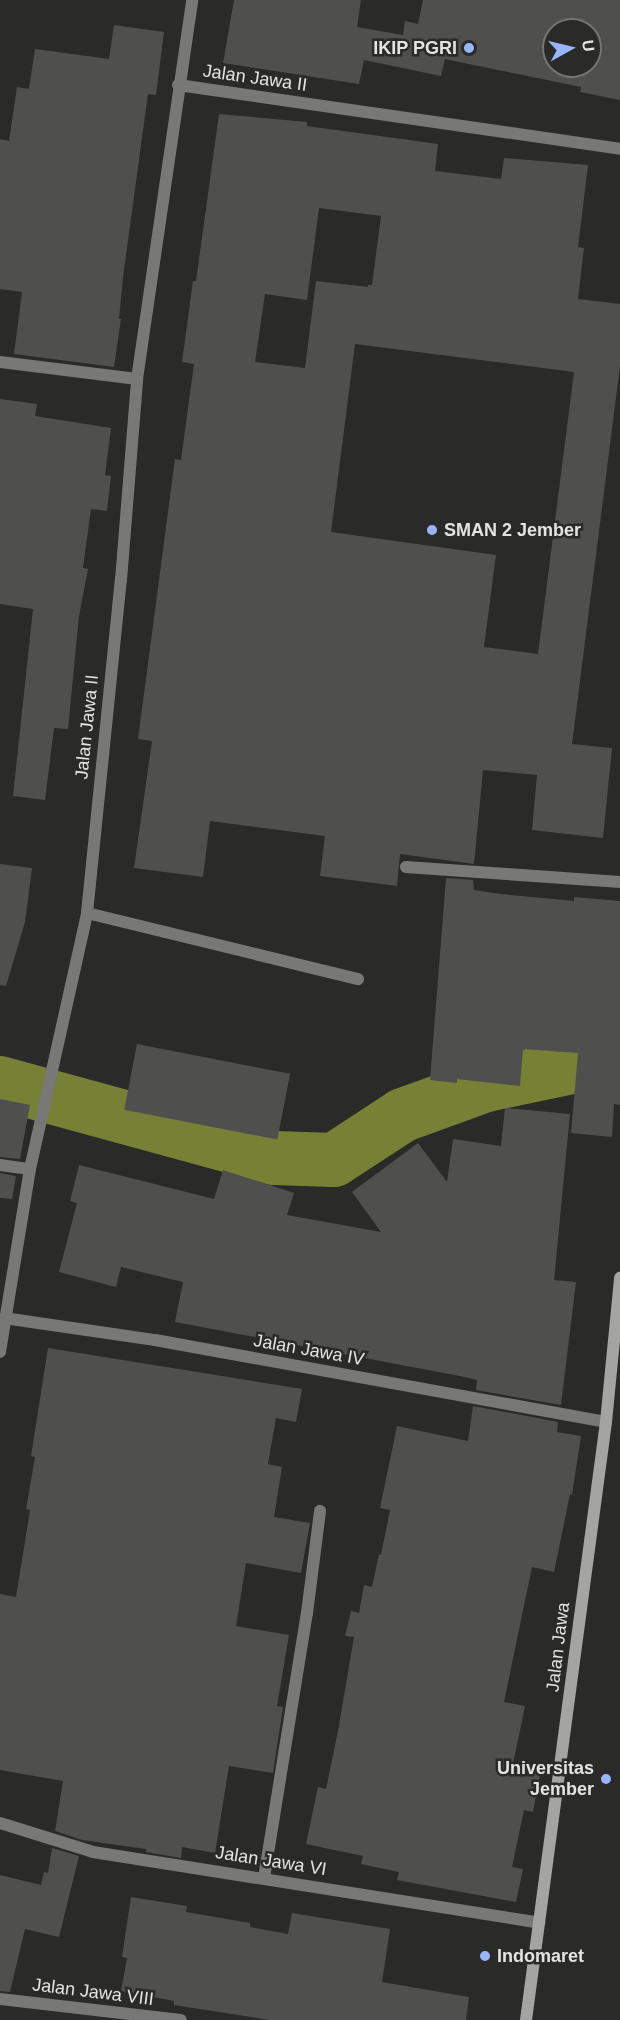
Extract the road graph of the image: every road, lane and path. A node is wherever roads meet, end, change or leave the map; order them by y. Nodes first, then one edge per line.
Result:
1 (192, 0) edge
2 (178, 85) junction
3 (620, 149) edge
4 (0, 362) edge
5 (136, 379) junction
6 (406, 867) dead end
7 (620, 882) edge
8 (87, 913) junction
9 (358, 979) dead end
10 (0, 1165) edge
11 (30, 1169) junction
12 (620, 1278) edge
13 (4, 1317) junction
14 (0, 1352) edge
15 (606, 1422) junction
16 (320, 1511) dead end
17 (0, 1823) edge
18 (264, 1878) junction
19 (539, 1923) junction
20 (0, 1999) edge
21 (181, 2020) edge
22 (526, 2020) edge

1 - 2 street
2 - 3 street, Jalan Jawa II
2 - 5 street, Jalan Jawa II
4 - 5 street
5 - 8 street, Jalan Jawa II
6 - 7 street
8 - 9 street
8 - 11 street, Jalan Jawa II
10 - 11 street
11 - 13 street, Jalan Jawa II
12 - 15 main road, Jalan Jawa
13 - 14 street, Jalan Jawa II
13 - 15 street, Jalan Jawa IV
15 - 19 main road, Jalan Jawa
16 - 18 street
17 - 18 street, Jalan Jawa VI
18 - 19 street, Jalan Jawa VI
19 - 22 main road, Jalan Jawa
20 - 21 street, Jalan Jawa VIII

